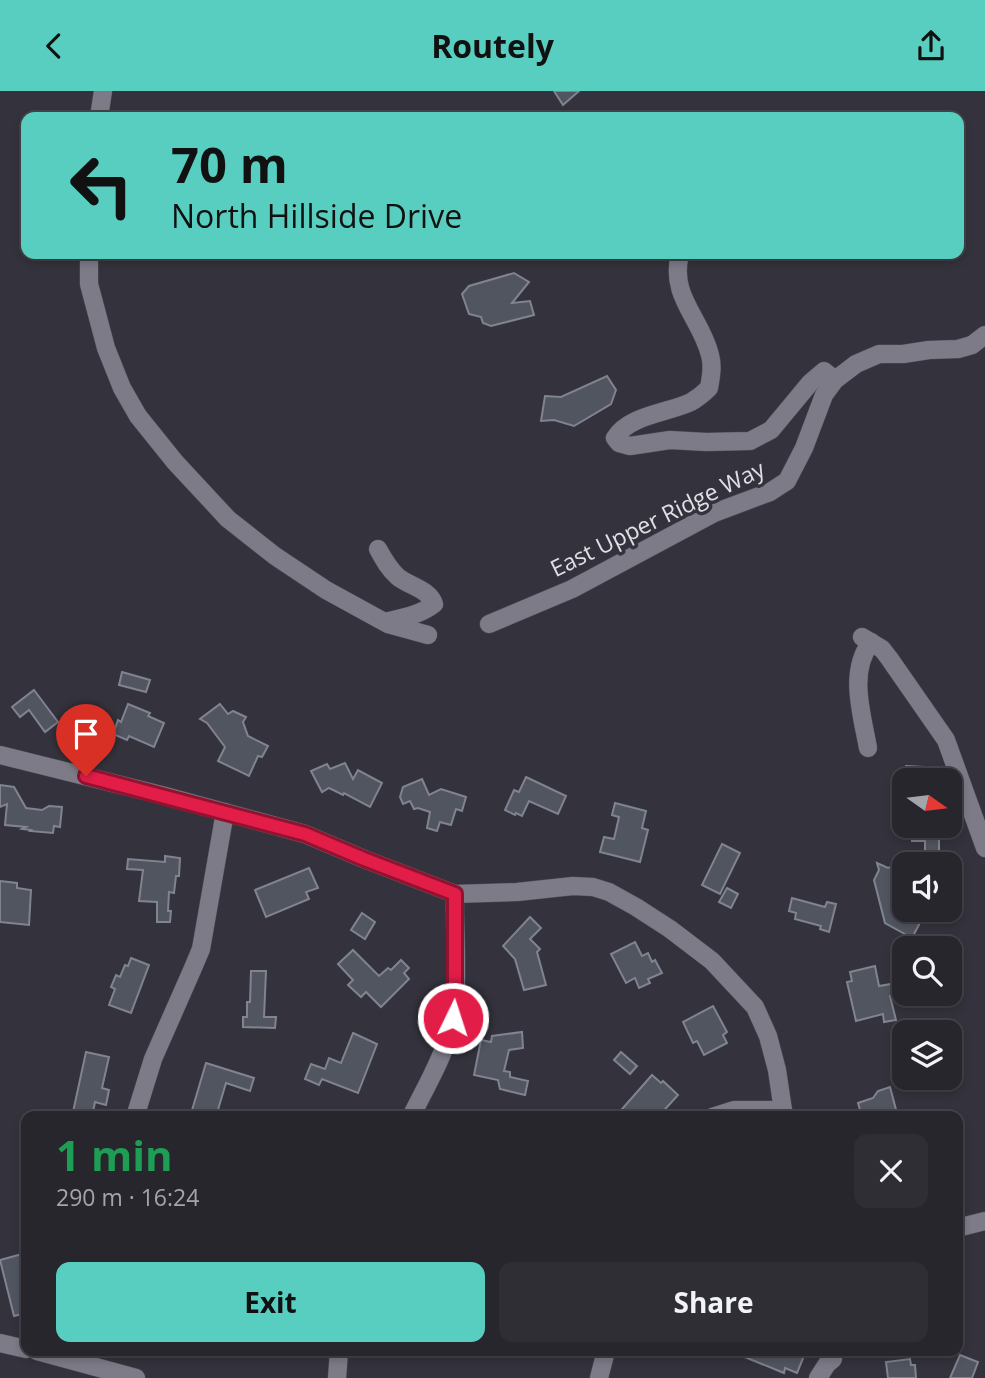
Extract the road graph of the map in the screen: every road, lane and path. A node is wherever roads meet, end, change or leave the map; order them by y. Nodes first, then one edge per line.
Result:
1 (103, 91) edge
2 (103, 112) edge
3 (89, 259) edge
4 (678, 259) edge
5 (985, 335) edge
6 (835, 380) junction
7 (378, 549) dead end
8 (385, 622) junction
9 (489, 624) dead end
10 (428, 635) dead end
11 (868, 748) dead end
12 (0, 755) edge
13 (225, 812) junction
14 (985, 848) edge
15 (455, 894) junction
16 (137, 1111) edge
17 (414, 1111) edge
18 (728, 1111) edge
19 (754, 1111) edge
20 (783, 1111) edge
21 (985, 1221) edge
22 (963, 1226) edge
23 (0, 1343) edge
24 (21, 1348) edge
25 (75, 1356) edge
26 (339, 1356) edge
27 (605, 1356) edge
28 (833, 1359) dead end
29 (136, 1378) edge
30 (337, 1378) edge
31 (599, 1378) edge
32 (818, 1378) edge

1 - 2 street
3 - 8 street
4 - 6 street
5 - 6 street, East Upper Ridge Way
6 - 9 street, East Upper Ridge Way
7 - 8 street
8 - 10 street
11 - 14 street
12 - 13 street
13 - 15 street
13 - 16 street
15 - 17 street
15 - 20 street
18 - 19 street
21 - 22 street
23 - 24 street
25 - 29 street
26 - 30 street
27 - 31 street
28 - 32 street

